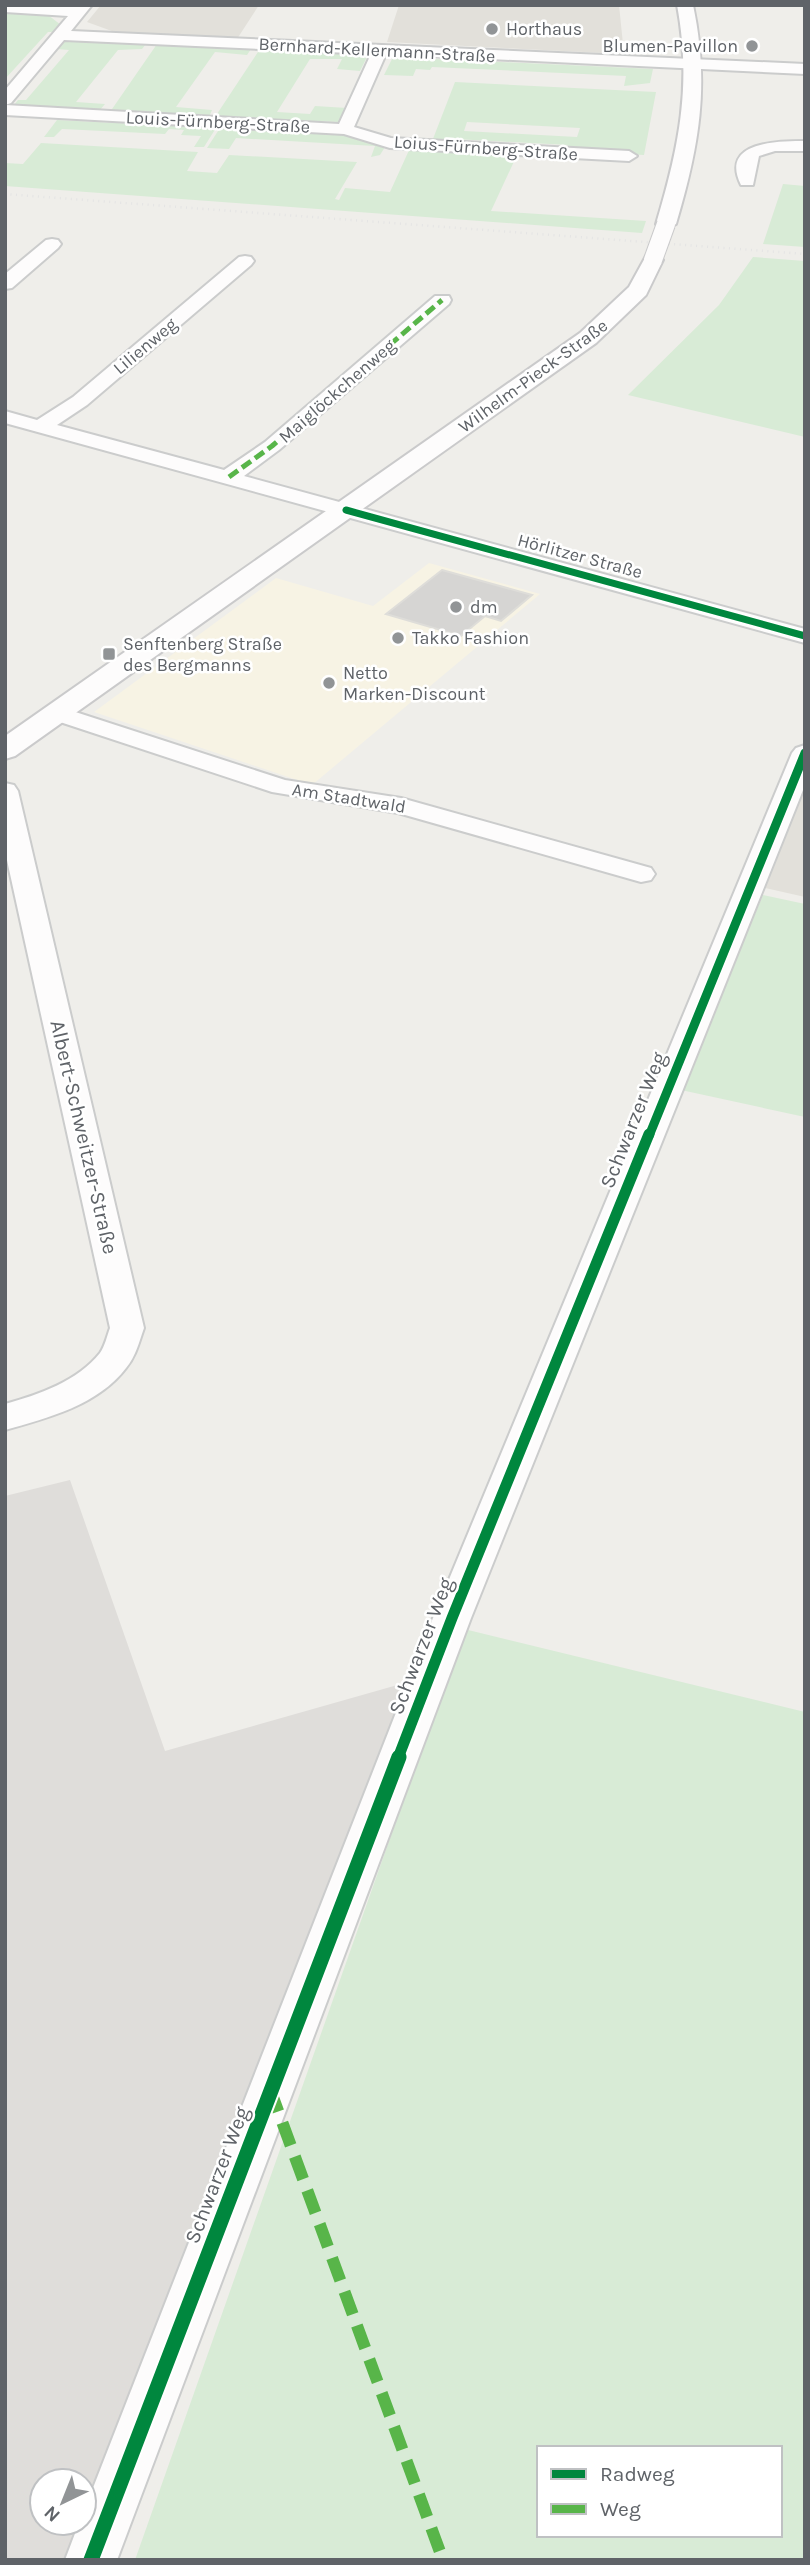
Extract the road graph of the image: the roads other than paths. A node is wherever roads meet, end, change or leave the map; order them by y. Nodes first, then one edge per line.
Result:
1 (685, 5) edge
2 (697, 5) edge
3 (5, 8) edge
4 (83, 8) edge
5 (61, 35) junction
6 (693, 37) junction
7 (380, 51) junction
8 (693, 65) junction
9 (805, 69) edge
10 (5, 100) edge
11 (5, 110) edge
12 (345, 129) junction
13 (805, 146) edge
14 (629, 156) dead end
15 (747, 181) dead end
16 (52, 244) dead end
17 (245, 261) dead end
18 (5, 284) edge
19 (442, 300) dead end
20 (5, 417) edge
21 (27, 433) junction
22 (229, 477) junction
23 (346, 510) junction
24 (805, 636) edge
25 (60, 713) junction
26 (5, 750) edge
27 (805, 753) edge
28 (5, 791) edge
29 (640, 874) dead end
30 (5, 1417) edge
31 (90, 2560) edge

1 - 6 main road, Wilhelm-Pieck-Straße
2 - 6 main road, Wilhelm-Pieck-Straße
3 - 4 street
4 - 5 street
5 - 7 street, Bernhard-Kellermann-Straße
5 - 10 street
6 - 8 main road, Wilhelm-Pieck-Straße
7 - 8 street, Bernhard-Kellermann-Straße
7 - 12 street
8 - 9 street, Bernhard-Kellermann-Straße
8 - 23 main road, Wilhelm-Pieck-Straße, bridge
11 - 12 street, Louis-Fürnberg-Straße
12 - 14 street, Loius-Fürnberg-Straße
13 - 15 street
16 - 18 street
17 - 21 street, Lilienweg
19 - 22 street, Maiglöckchenweg
20 - 21 street, Hörlitzer Straße
21 - 22 street, Hörlitzer Straße
22 - 23 street, Hörlitzer Straße
23 - 24 street, Hörlitzer Straße
23 - 25 main road, Wilhelm-Pieck-Straße
25 - 26 main road, Wilhelm-Pieck-Straße
25 - 29 street, Am Stadtwald
27 - 31 street, Schwarzer Weg
28 - 30 street, Albert-Schweitzer-Straße

